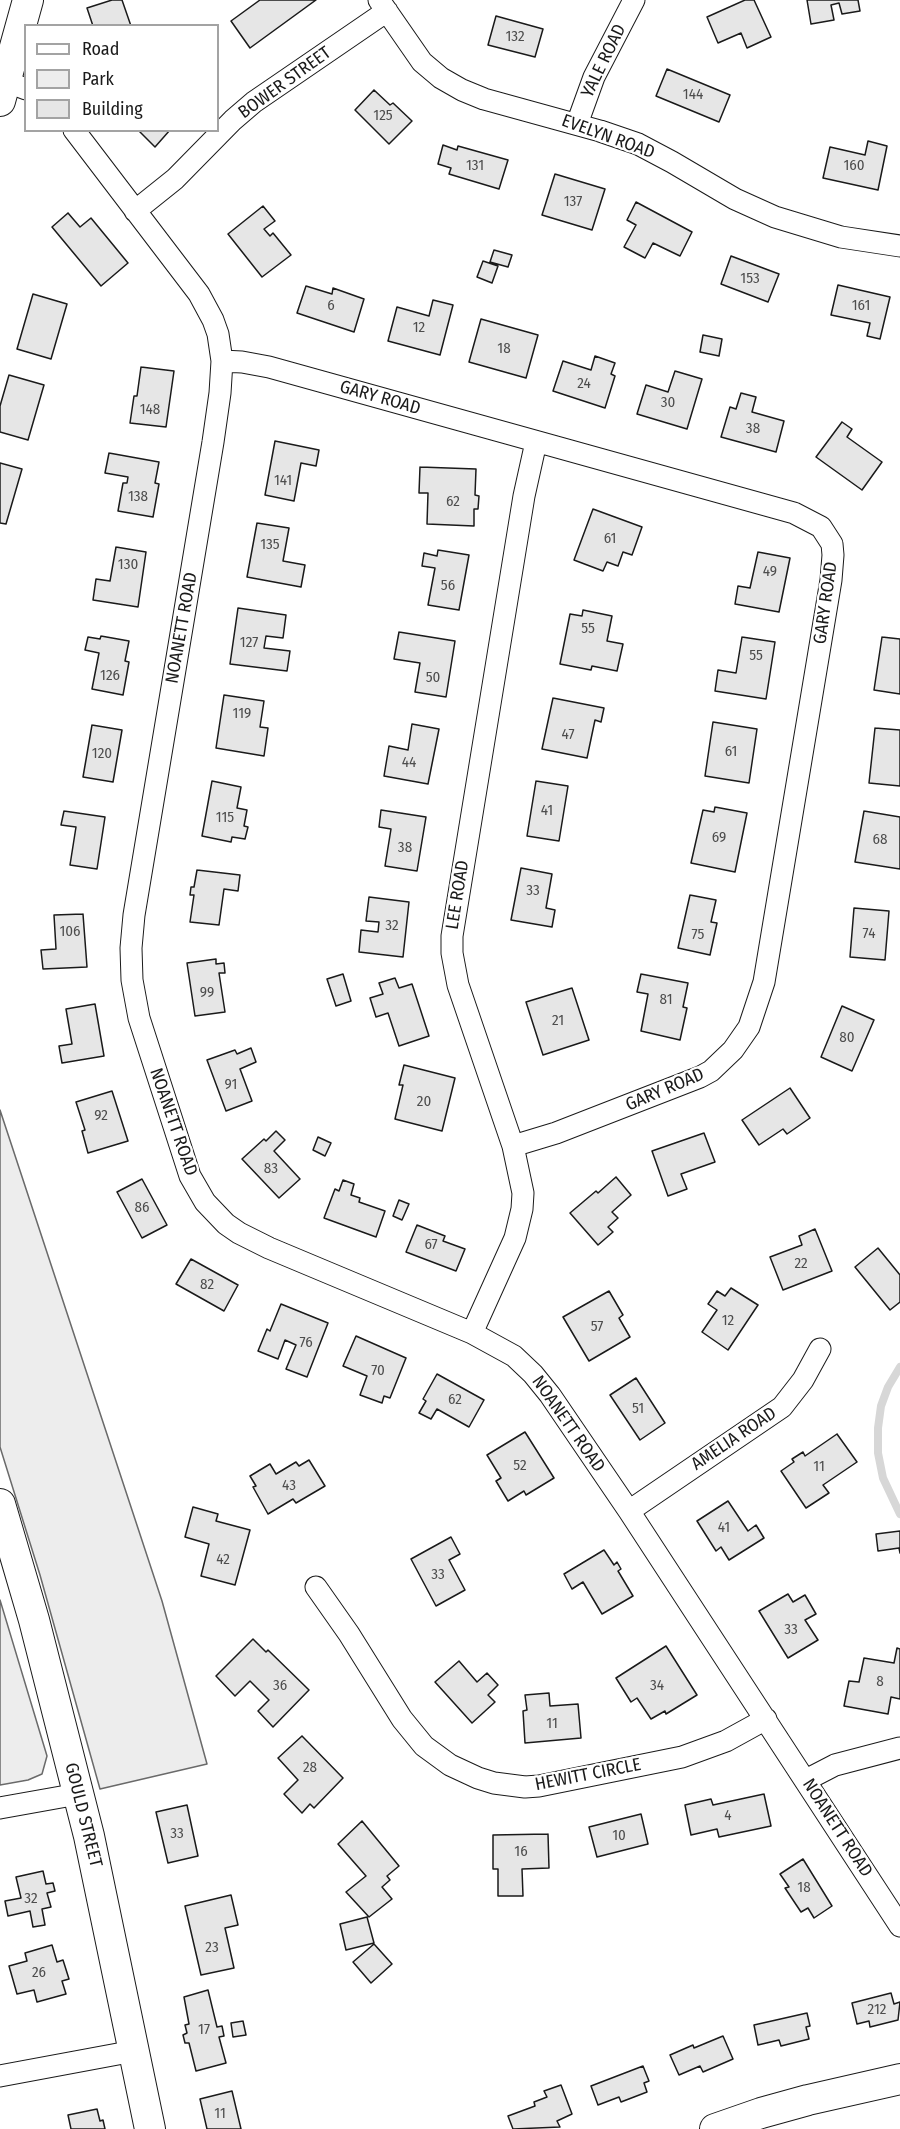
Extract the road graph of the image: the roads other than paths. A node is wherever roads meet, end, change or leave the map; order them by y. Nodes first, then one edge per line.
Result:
1 (28, 0) edge
2 (634, 0) edge
3 (383, 5) edge
4 (10, 90) edge
5 (577, 124) junction
6 (76, 132) edge
7 (135, 211) junction
8 (900, 246) edge
9 (222, 361) junction
10 (536, 442) junction
11 (513, 1146) junction
12 (472, 1333) junction
13 (820, 1349) dead end
14 (0, 1504) edge
15 (629, 1511) junction
16 (316, 1587) dead end
17 (766, 1719) junction
18 (900, 1748) edge
19 (806, 1780) junction
20 (78, 1794) junction
21 (0, 1808) edge
22 (900, 1926) edge
23 (134, 2051) junction
24 (0, 2076) edge
25 (900, 2079) edge
26 (150, 2129) edge
27 (715, 2129) edge

1 - 4 main road
2 - 5 street, YALE ROAD
3 - 5 street, EVELYN ROAD
3 - 7 street, BOWER STREET
5 - 8 street, EVELYN ROAD
6 - 7 street, NOANETT ROAD
7 - 9 street, NOANETT ROAD
9 - 10 street, GARY ROAD
9 - 12 street, NOANETT ROAD
10 - 11 street, LEE ROAD
10 - 11 street, GARY ROAD
11 - 12 street, LEE ROAD
12 - 15 street, NOANETT ROAD
13 - 15 street, AMELIA ROAD
14 - 20 main road, GOULD STREET
15 - 17 street, NOANETT ROAD
16 - 17 street, HEWITT CIRCLE
17 - 19 street, NOANETT ROAD
18 - 19 street
19 - 22 street, NOANETT ROAD
20 - 21 street
20 - 23 main road, GOULD STREET
23 - 24 street
23 - 26 main road, GOULD STREET
25 - 27 main road

